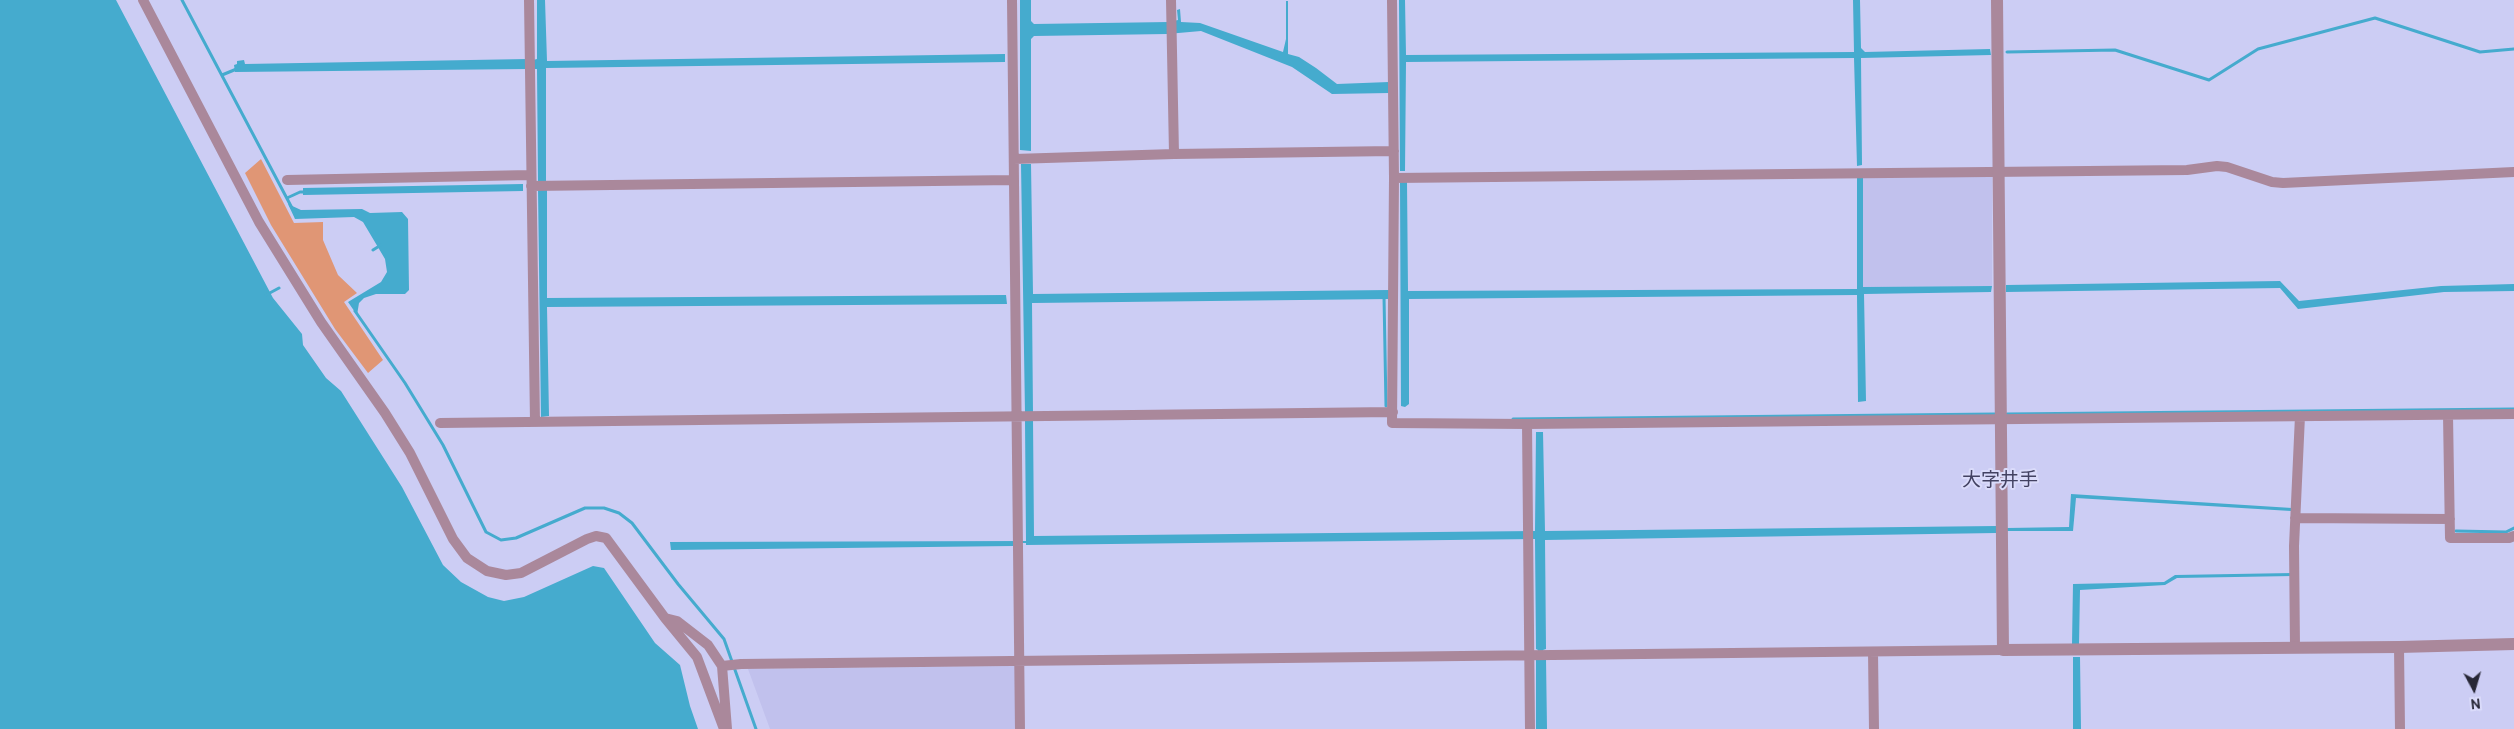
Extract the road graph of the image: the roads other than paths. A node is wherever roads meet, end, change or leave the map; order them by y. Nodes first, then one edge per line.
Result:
1 (143, 0) edge
2 (528, 0) edge
3 (1012, 0) edge
4 (1171, 0) edge
5 (1392, 0) edge
6 (1997, 0) edge
7 (1394, 152) junction
8 (1174, 154) junction
9 (1022, 159) junction
10 (1998, 172) junction
11 (2514, 172) edge
12 (530, 175) junction
13 (1394, 178) junction
14 (287, 180) dead end
15 (1014, 180) junction
16 (535, 189) junction
17 (1393, 412) junction
18 (2514, 414) edge
19 (2448, 415) junction
20 (1026, 416) junction
21 (2300, 416) junction
22 (2000, 419) junction
23 (535, 422) junction
24 (440, 424) dead end
25 (1527, 424) junction
26 (2295, 518) junction
27 (2450, 519) junction
28 (2514, 536) edge
29 (665, 618) junction
30 (2514, 644) edge
31 (2295, 647) junction
32 (2399, 647) junction
33 (2003, 650) junction
34 (1873, 652) junction
35 (1537, 655) junction
36 (1019, 662) junction
37 (725, 666) junction
38 (726, 729) edge
39 (1020, 729) edge
40 (1530, 729) edge
41 (1874, 729) edge
42 (2400, 729) edge

1 - 29 street
2 - 12 street
3 - 9 street
4 - 8 street
5 - 7 street
6 - 10 street
7 - 8 street
7 - 13 street
8 - 9 street
9 - 15 street
10 - 11 street
10 - 13 street
10 - 22 street
12 - 14 street
12 - 16 street
13 - 17 street
15 - 16 street
15 - 20 street
16 - 23 street
17 - 20 street
17 - 25 street
18 - 19 street
19 - 21 street
19 - 27 street
20 - 23 street
20 - 36 street
21 - 22 street
21 - 26 street
22 - 25 street
22 - 33 street
23 - 24 street
25 - 35 street
26 - 27 street
26 - 31 street
27 - 28 street
29 - 37 street
29 - 38 street
30 - 32 street
31 - 32 street
31 - 33 street
32 - 42 street
33 - 34 street
34 - 35 street
34 - 41 street
35 - 36 street
35 - 40 street
36 - 37 street
36 - 39 street
37 - 38 street

